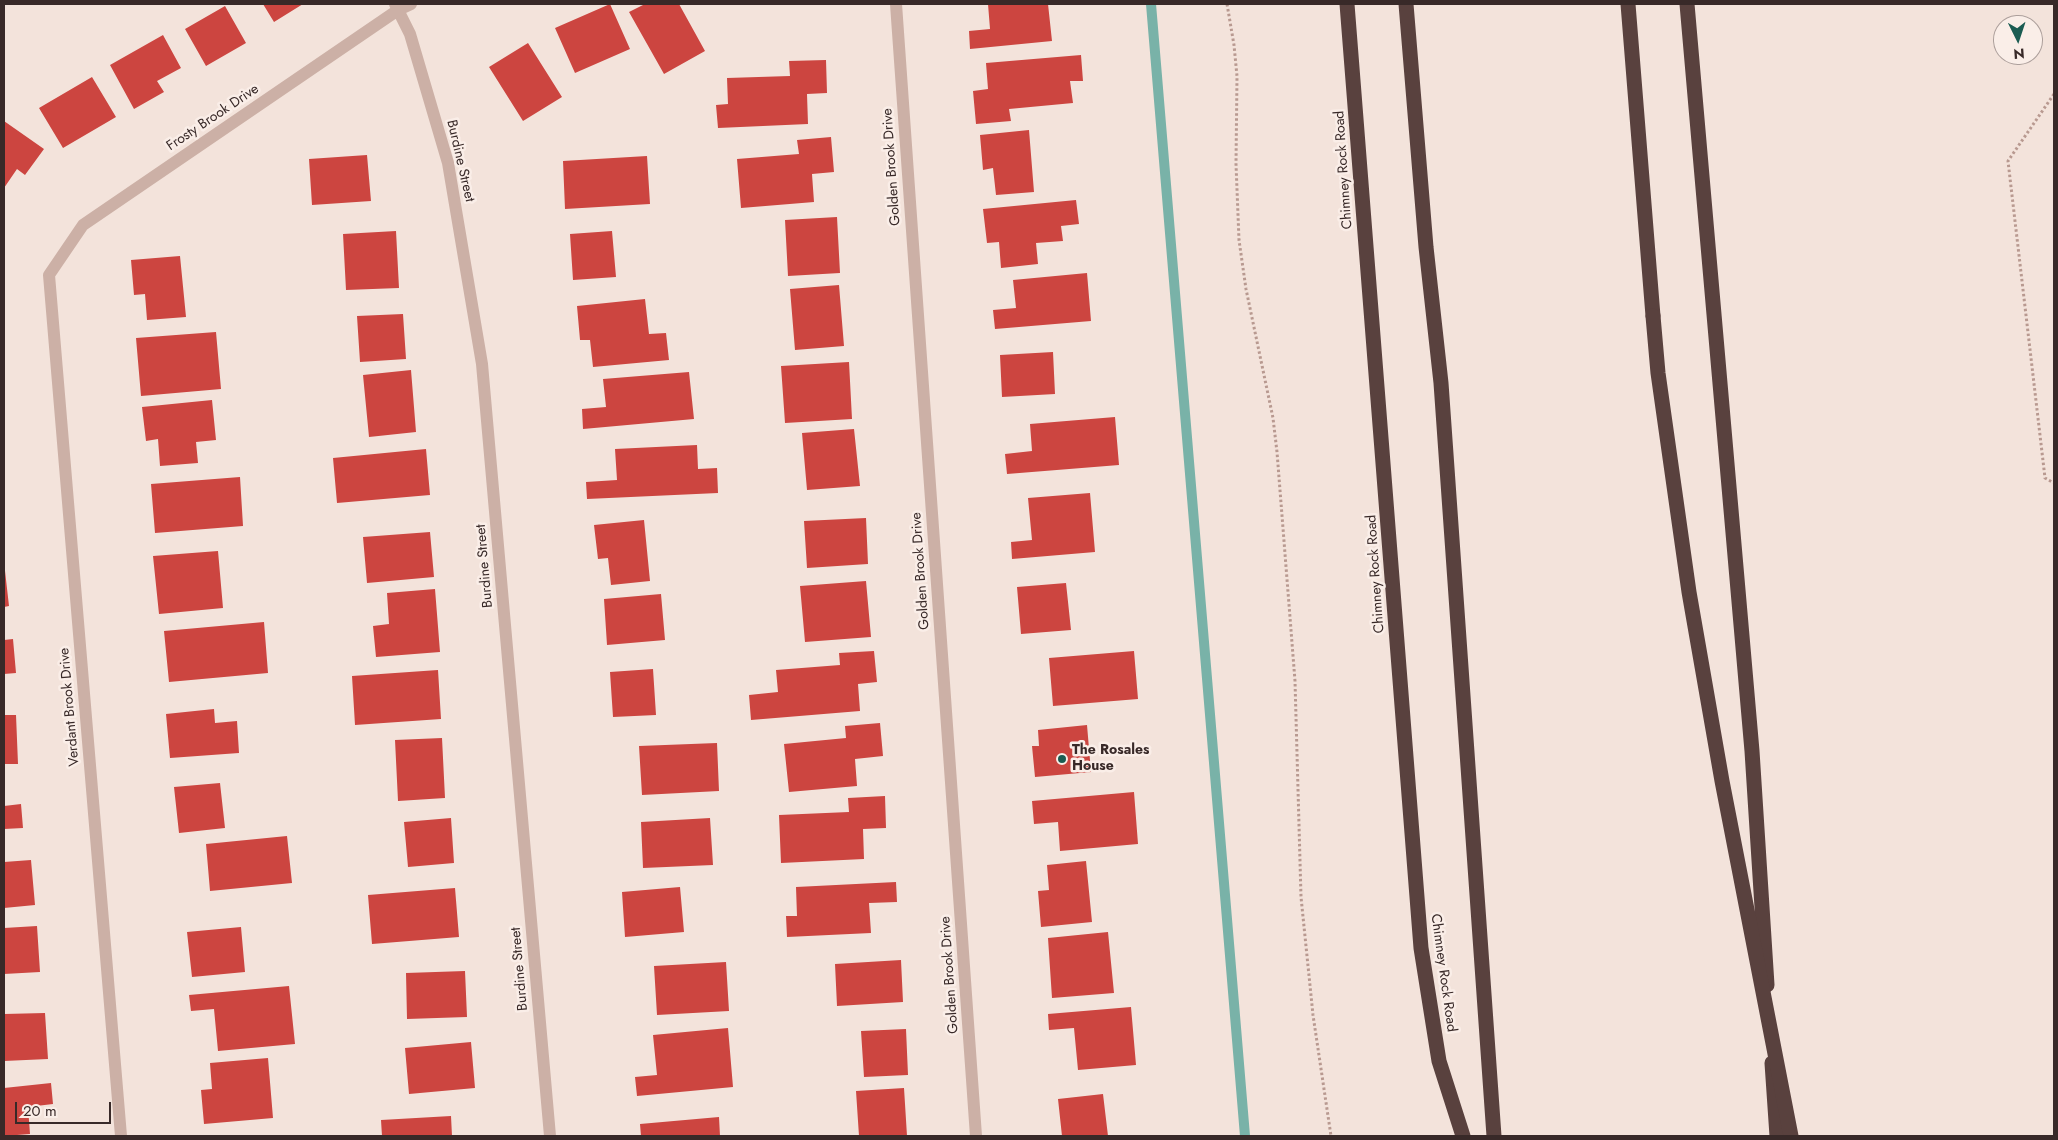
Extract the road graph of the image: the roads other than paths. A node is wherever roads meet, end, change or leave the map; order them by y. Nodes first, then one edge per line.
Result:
1 (412, 4) edge
2 (896, 4) edge
3 (1347, 4) edge
4 (1406, 4) edge
5 (1628, 4) edge
6 (1687, 4) edge
7 (397, 7) edge
8 (49, 276) joint
9 (121, 1136) edge
10 (550, 1136) edge
11 (976, 1136) edge
12 (1463, 1136) edge
13 (1494, 1136) edge
14 (1776, 1136) edge
15 (1791, 1136) edge

1 - 7 street, Frosty Brook Drive
2 - 11 street, Golden Brook Drive
3 - 12 highway, Chimney Rock Road
4 - 13 highway
5 - 15 highway, bridge
6 - 14 highway
7 - 8 street, Frosty Brook Drive
7 - 10 street, Burdine Street
8 - 9 street, Verdant Brook Drive

